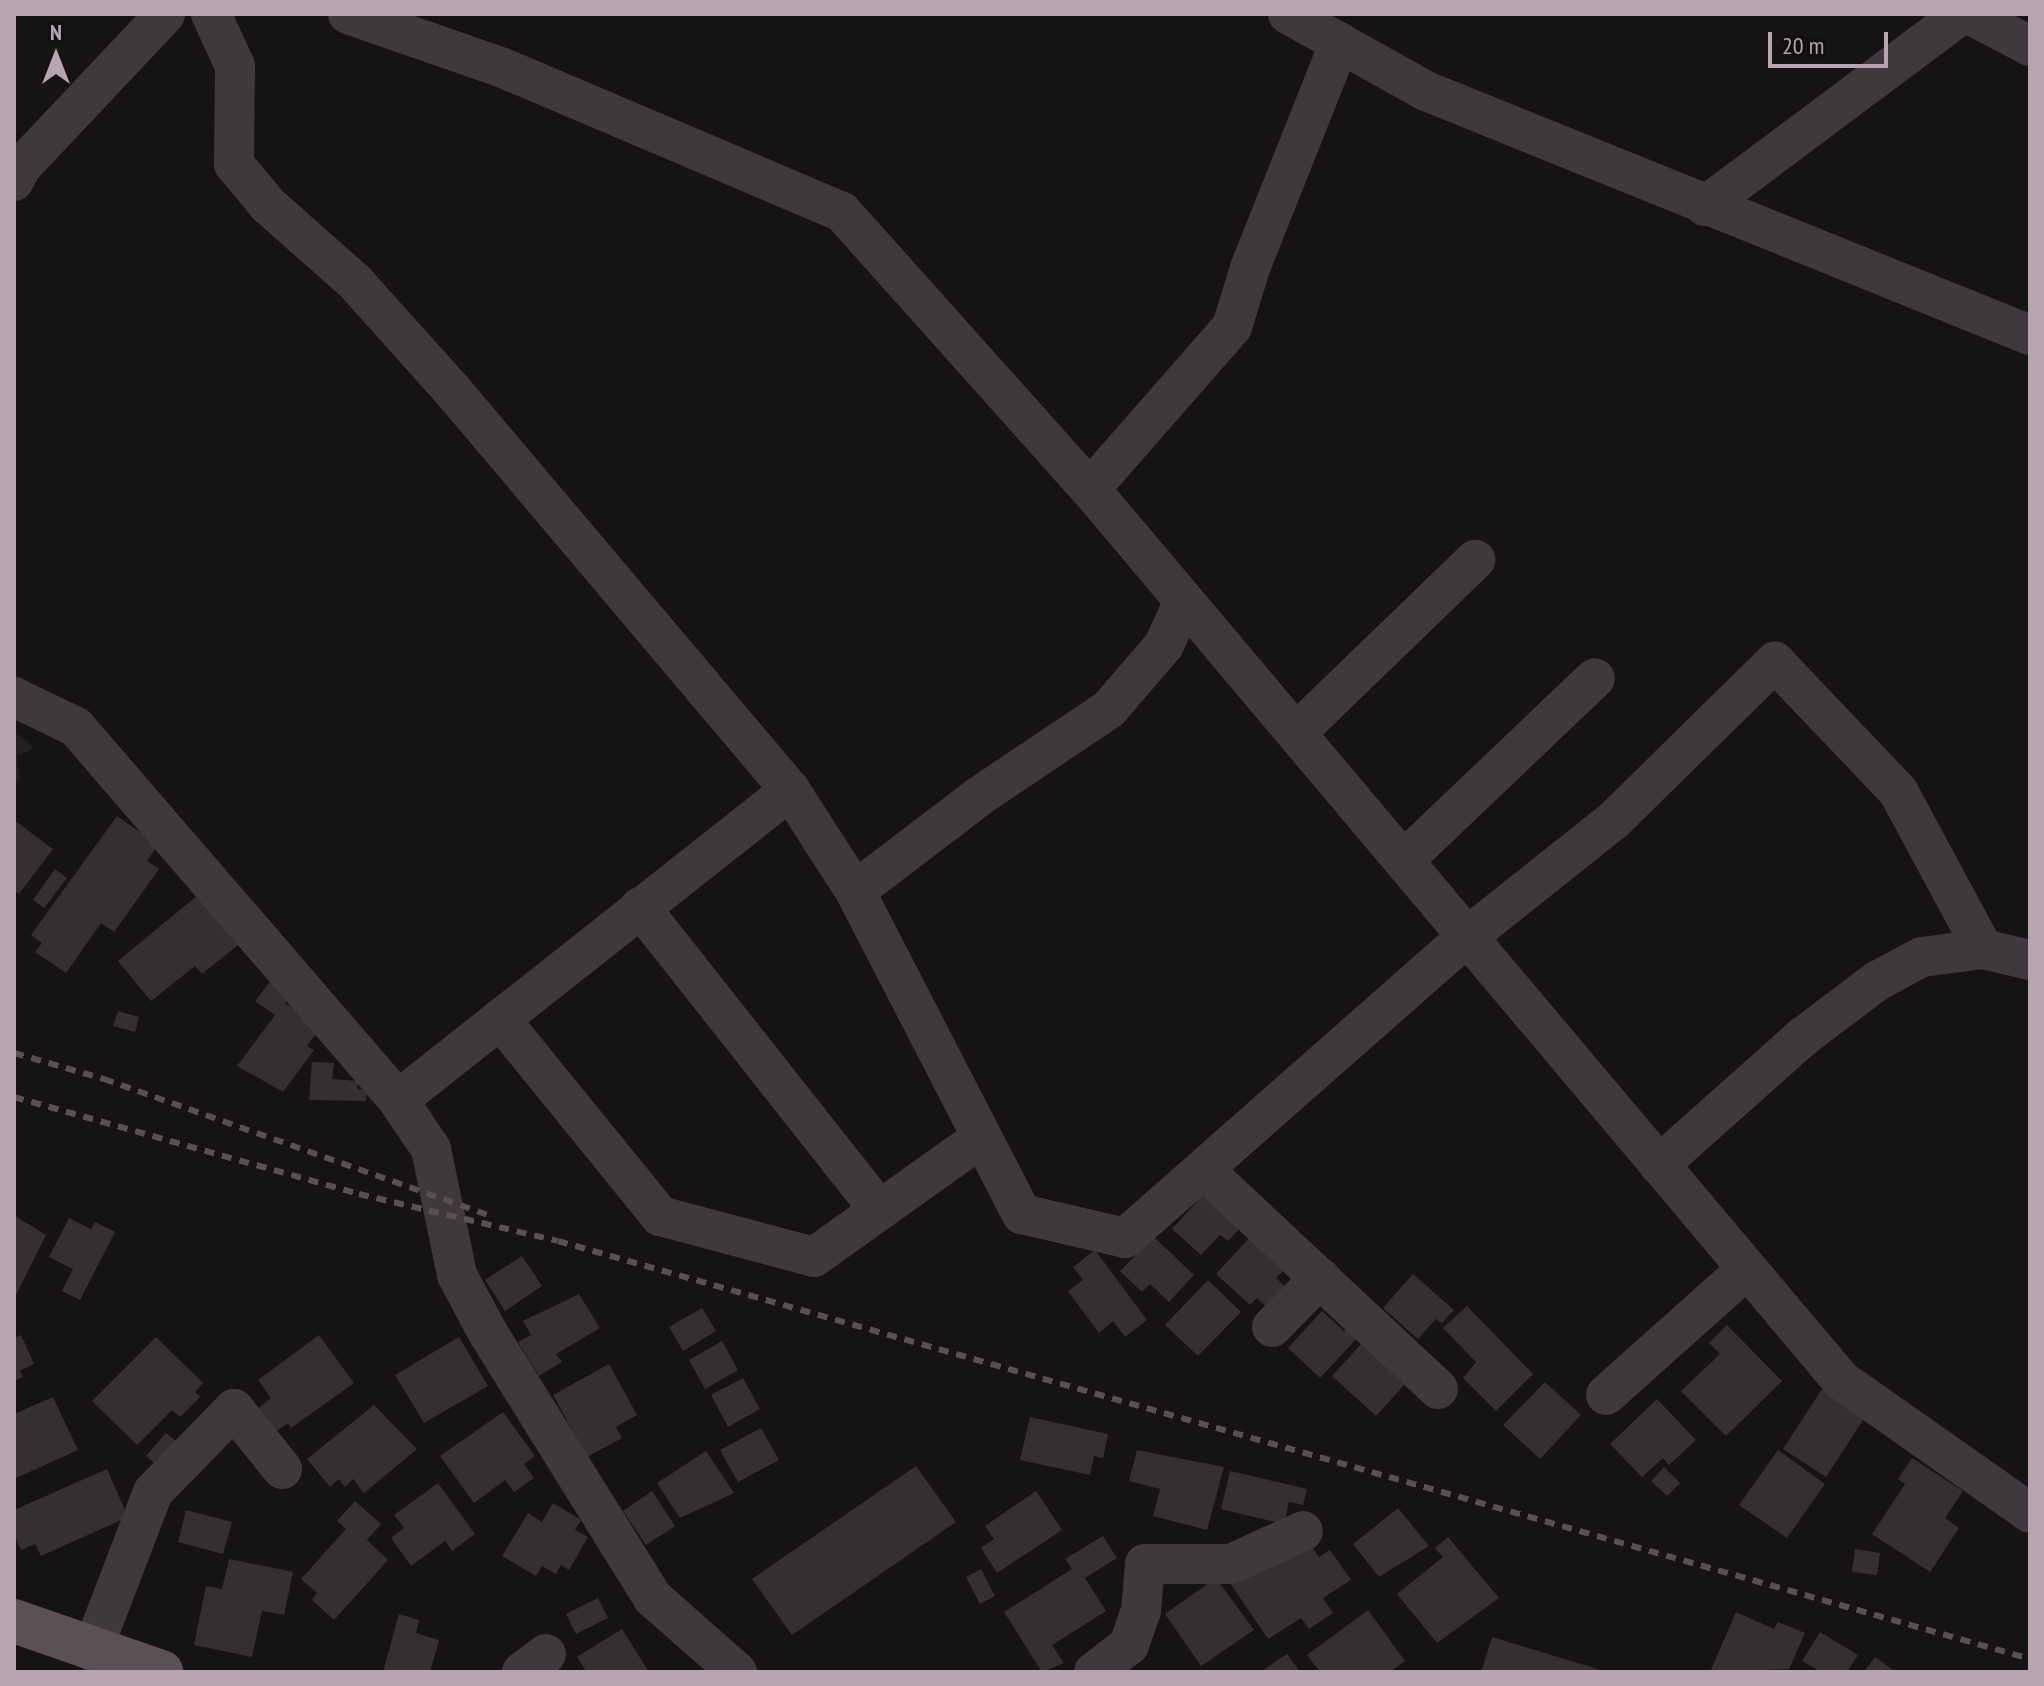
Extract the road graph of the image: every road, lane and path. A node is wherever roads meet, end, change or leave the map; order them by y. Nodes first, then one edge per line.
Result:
1 (165, 14) edge
2 (211, 14) edge
3 (348, 14) edge
4 (1288, 14) edge
5 (1962, 14) edge
6 (1969, 14) edge
7 (1340, 42) junction
8 (2030, 46) edge
9 (14, 181) edge
10 (1705, 206) junction
11 (2030, 335) edge
12 (1090, 489) junction
13 (1475, 560) dead end
14 (1183, 603) junction
15 (1595, 678) dead end
16 (14, 697) edge
17 (1297, 732) junction
18 (790, 790) junction
19 (1405, 859) junction
20 (855, 891) junction
21 (640, 907) junction
22 (1467, 937) junction
23 (1983, 949) junction
24 (2030, 960) edge
25 (500, 1019) junction
26 (398, 1100) junction
27 (981, 1138) junction
28 (1659, 1165) junction
29 (1205, 1171) junction
30 (879, 1210) junction
31 (1747, 1269) junction
32 (1320, 1278) junction
33 (1272, 1327) dead end
34 (1438, 1389) dead end
35 (1606, 1395) dead end
36 (282, 1469) dead end
37 (2030, 1513) edge
38 (1303, 1531) dead end
39 (14, 1621) edge
40 (92, 1651) junction
41 (161, 1672) edge
42 (737, 1672) edge
43 (1094, 1672) edge

1 - 9 street
2 - 18 street
3 - 12 street
4 - 7 street
5 - 10 street
6 - 8 street
7 - 10 street
7 - 12 street
10 - 11 street
12 - 14 street
13 - 17 street
14 - 17 street
14 - 20 street
15 - 19 street
16 - 26 street
17 - 19 street
18 - 20 street
18 - 21 street
19 - 22 street
20 - 27 street
21 - 25 street
21 - 30 street
22 - 23 street
22 - 28 street
22 - 29 street
23 - 24 street
23 - 28 street
25 - 26 street
25 - 30 street
26 - 42 street
27 - 29 street
27 - 30 street
28 - 31 street
29 - 32 street
31 - 35 street
31 - 37 street
32 - 33 street
32 - 34 street
36 - 40 street
38 - 43 street
39 - 40 main road
40 - 41 main road

